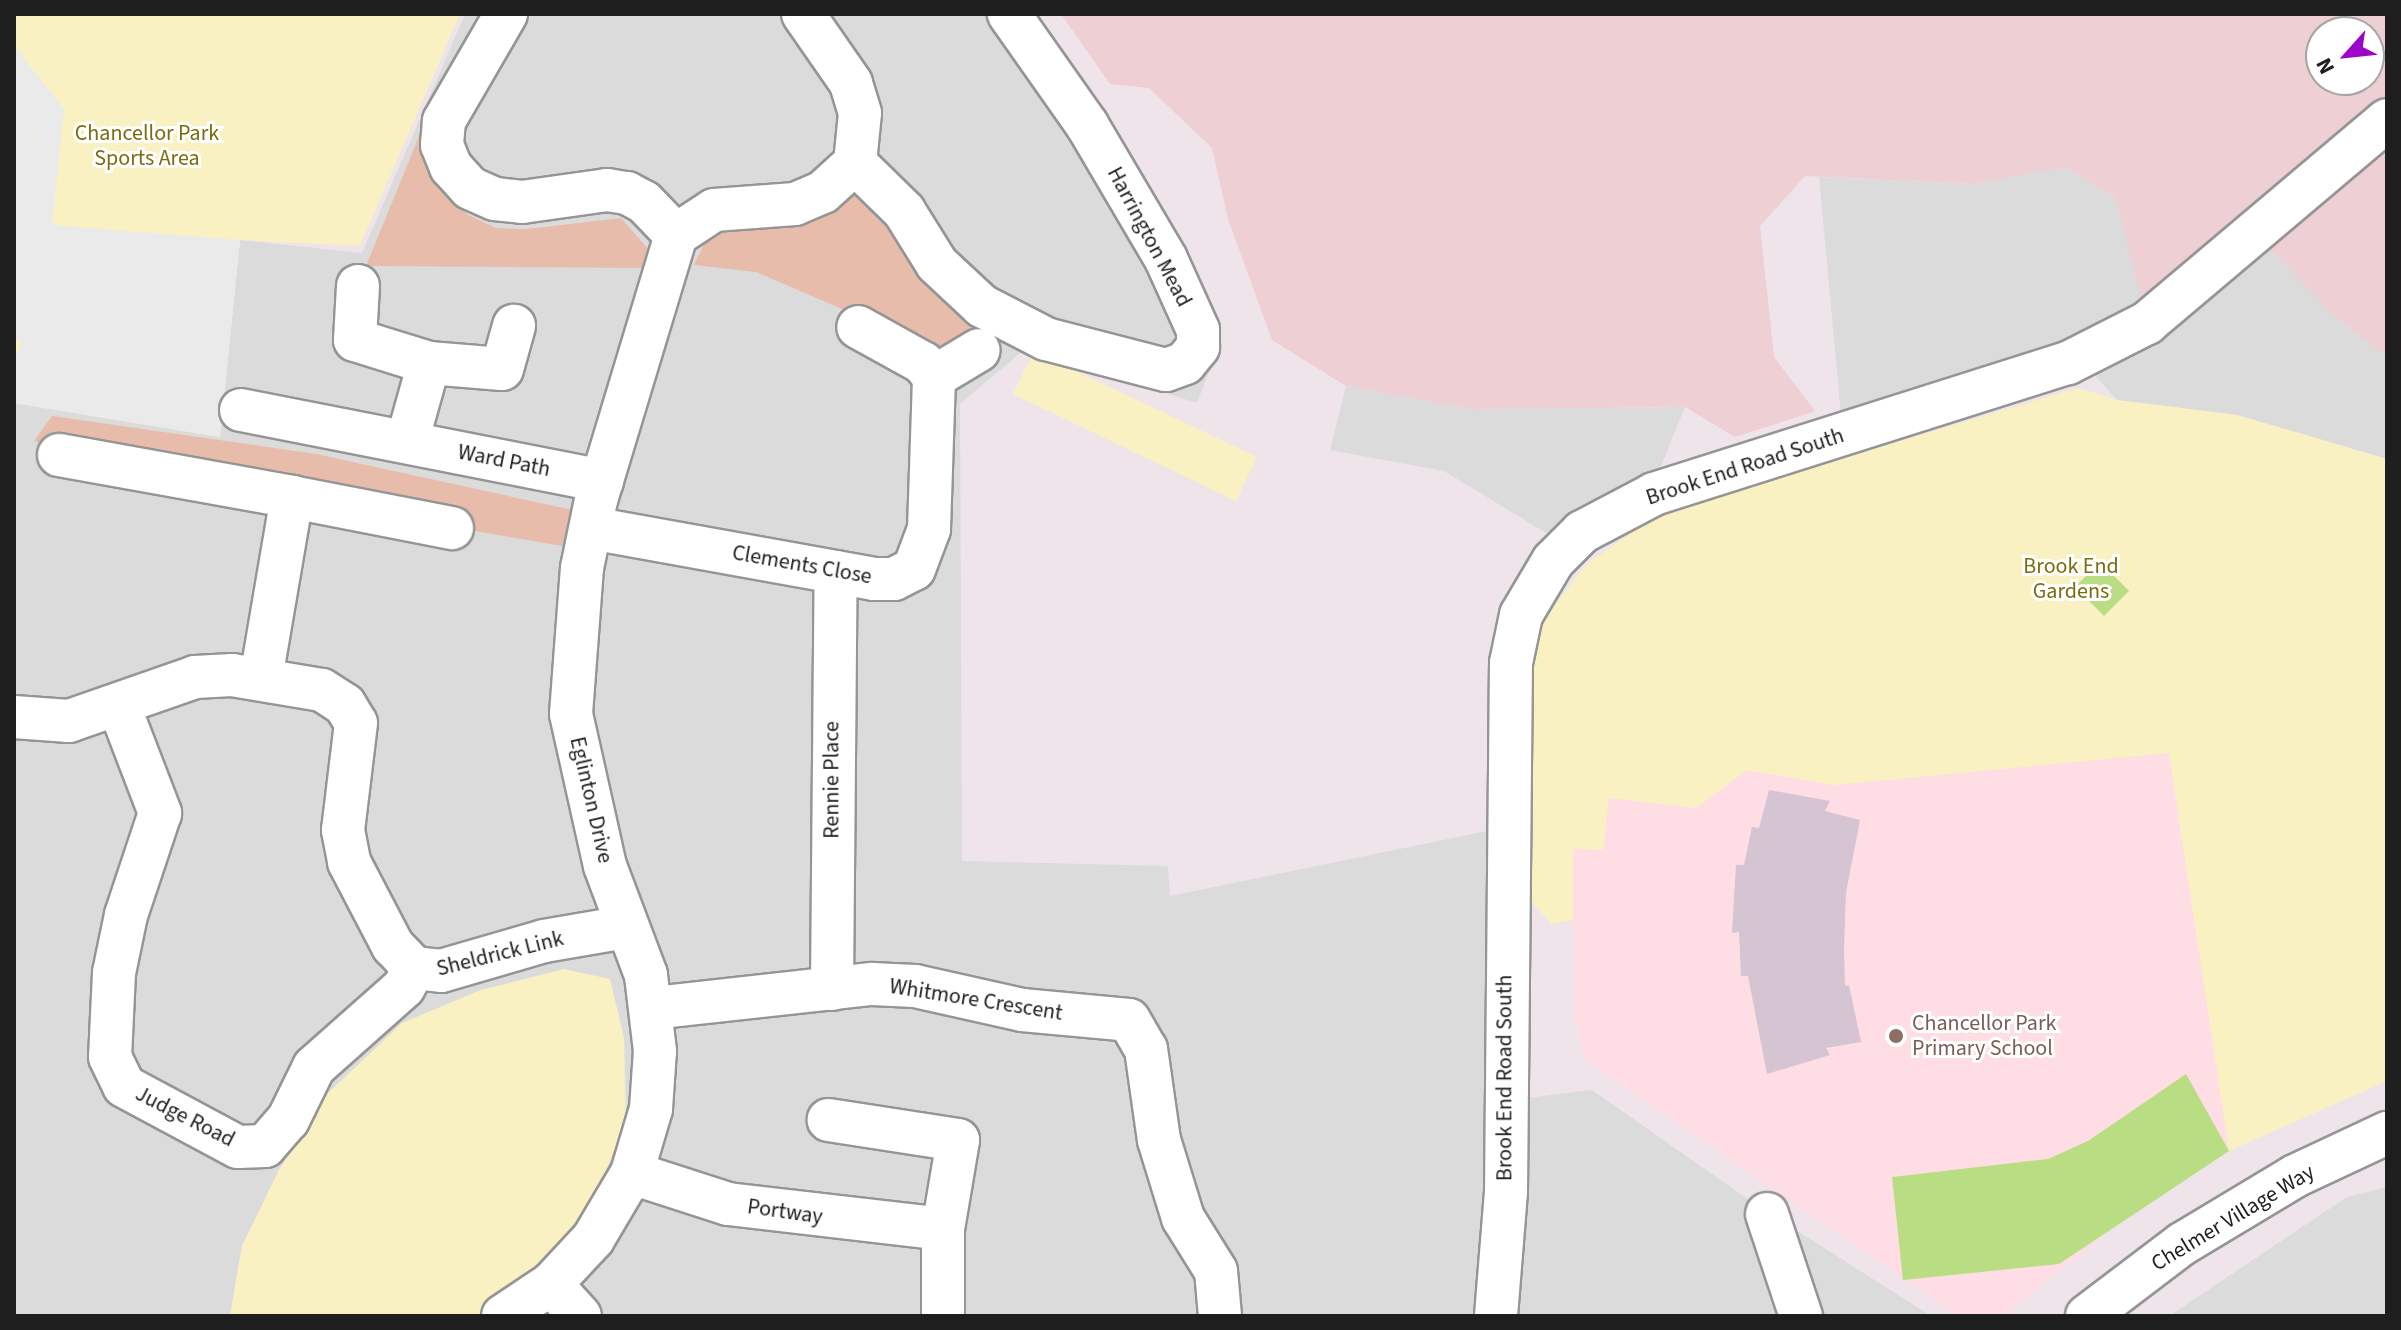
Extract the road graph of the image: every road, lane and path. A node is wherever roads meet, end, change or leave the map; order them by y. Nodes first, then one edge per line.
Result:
1 (506, 14) edge
2 (803, 14) edge
3 (1009, 14) edge
4 (2387, 120) edge
5 (855, 163) junction
6 (676, 235) junction
7 (358, 286) dead end
8 (514, 326) dead end
9 (858, 327) dead end
10 (979, 350) dead end
11 (429, 363) junction
12 (934, 377) junction
13 (241, 410) dead end
14 (407, 442) junction
15 (59, 455) dead end
16 (602, 481) junction
17 (292, 497) junction
18 (452, 528) dead end
19 (591, 528) junction
20 (836, 572) junction
21 (261, 679) junction
22 (119, 706) junction
23 (14, 717) edge
24 (626, 927) junction
25 (414, 968) junction
26 (832, 989) junction
27 (653, 1008) junction
28 (829, 1120) dead end
29 (2387, 1133) edge
30 (632, 1173) junction
31 (1767, 1214) dead end
32 (943, 1229) junction
33 (551, 1284) junction
34 (503, 1316) edge
35 (580, 1316) edge
36 (943, 1316) edge
37 (1220, 1316) edge
38 (1496, 1316) edge
39 (1801, 1316) edge
40 (2087, 1316) edge

1 - 6 street
2 - 5 street
3 - 5 street, Harrington Mead
4 - 38 street, Brook End Road South
5 - 6 street
6 - 16 street, Eglinton Drive
7 - 11 street
8 - 11 street
9 - 12 street
10 - 12 street
11 - 14 street
12 - 20 street, Clements Close
13 - 14 street, Ward Path
14 - 16 street, Ward Path
15 - 17 street
16 - 19 street, Eglinton Drive
17 - 18 street
17 - 21 street
19 - 20 street, Clements Close
19 - 24 street, Eglinton Drive
20 - 26 street, Rennie Place
21 - 22 street, Sheldrick Link
21 - 25 street, Sheldrick Link
22 - 23 street, Sheldrick Link
22 - 25 street, Judge Road
24 - 25 street, Sheldrick Link
24 - 27 street, Eglinton Drive
26 - 27 street, Whitmore Crescent
26 - 37 street, Whitmore Crescent
27 - 30 street, Eglinton Drive
28 - 32 street
29 - 40 street, Chelmer Village Way
30 - 32 street, Portway
30 - 33 street, Eglinton Drive
31 - 39 street
32 - 36 street
33 - 34 street, Eglinton Drive
33 - 35 street

